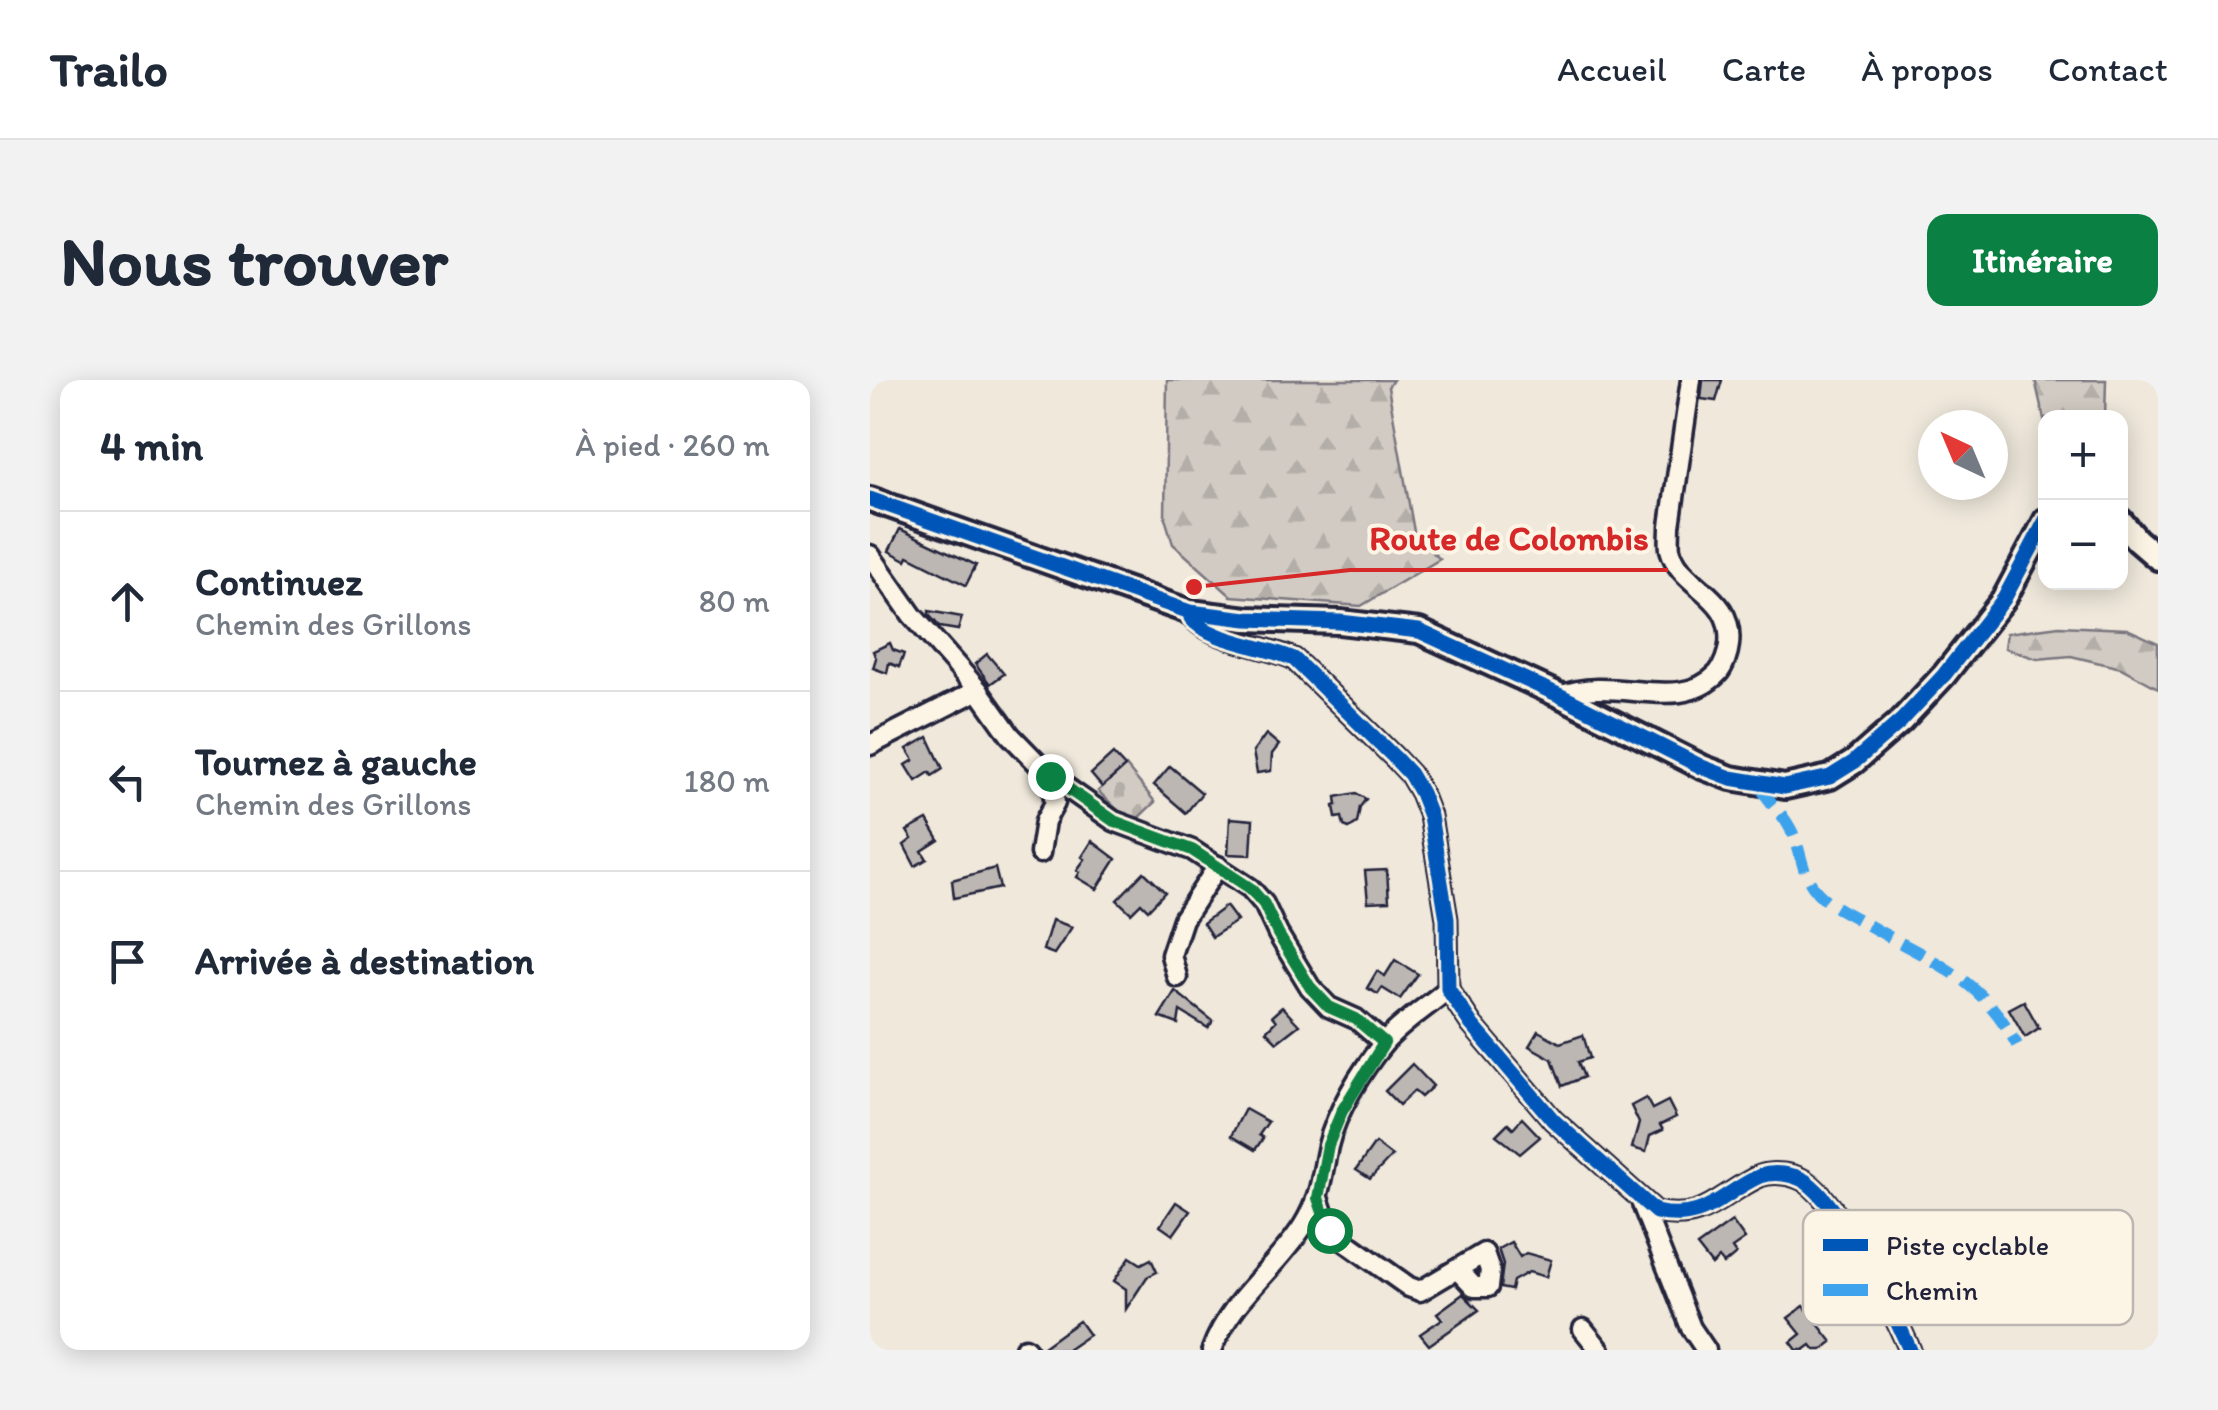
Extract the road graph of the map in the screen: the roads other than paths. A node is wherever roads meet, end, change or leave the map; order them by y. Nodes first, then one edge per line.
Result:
1 (1691, 380) edge
2 (870, 499) edge
3 (2128, 529) edge
4 (2038, 535) edge
5 (870, 555) edge
6 (2158, 558) edge
7 (1190, 612) junction
8 (978, 690) junction
9 (1561, 696) junction
10 (870, 745) edge
11 (1050, 776) junction
12 (1040, 854) dead end
13 (1218, 866) junction
14 (1177, 978) dead end
15 (1448, 989) junction
16 (1384, 1043) junction
17 (1318, 1198) junction
18 (1640, 1199) junction
19 (1831, 1210) edge
20 (1457, 1270) dead end
21 (1900, 1325) edge
22 (1583, 1329) dead end
23 (1212, 1350) edge
24 (1600, 1350) edge
25 (1706, 1350) edge
26 (1910, 1350) edge

1 - 9 street
2 - 7 street
3 - 6 street
4 - 9 street
5 - 8 street
7 - 9 street
7 - 15 street
8 - 10 street
8 - 11 street
11 - 12 street
11 - 13 street
13 - 14 street
13 - 16 street
15 - 16 street
15 - 18 street
16 - 17 street
17 - 20 street
17 - 23 street
18 - 19 street
18 - 25 street
21 - 26 street
22 - 24 street

